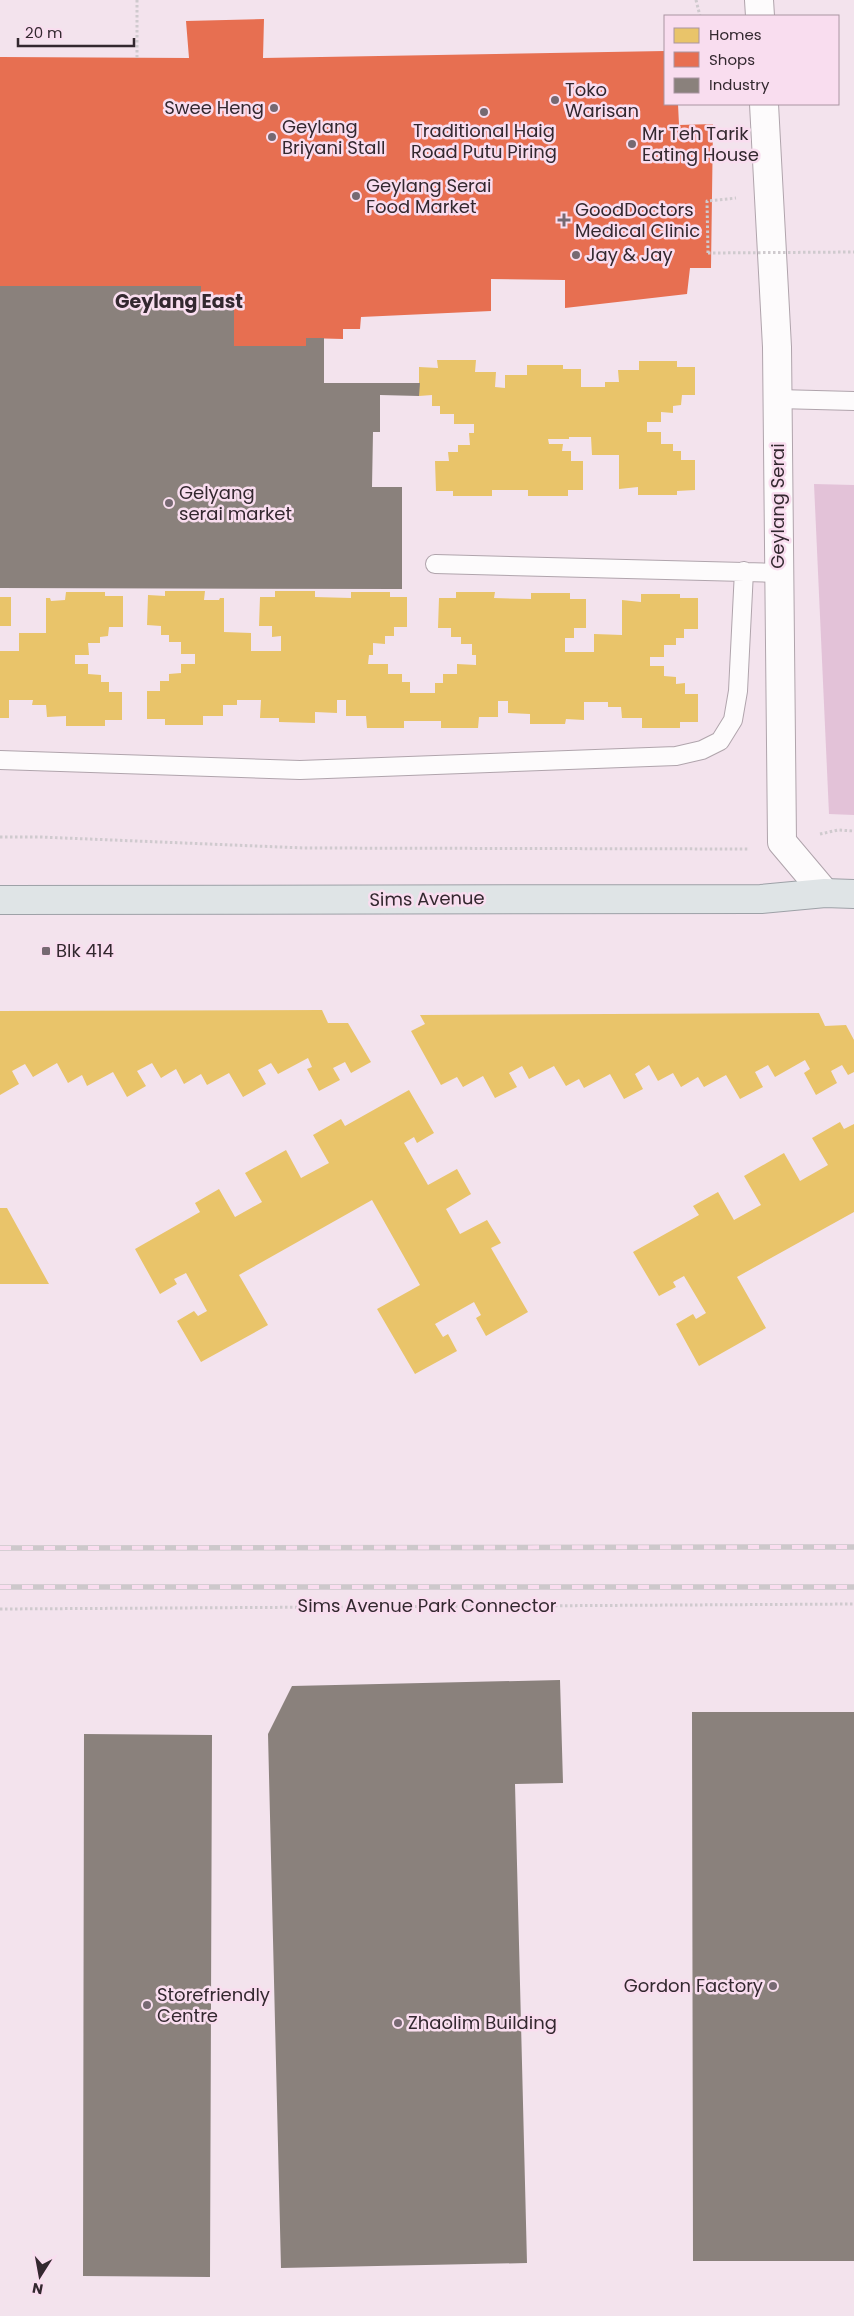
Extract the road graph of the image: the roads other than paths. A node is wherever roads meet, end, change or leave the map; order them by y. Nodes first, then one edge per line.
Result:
1 (759, 0) edge
2 (760, 15) edge
3 (764, 105) edge
4 (778, 399) junction
5 (854, 402) edge
6 (435, 564) dead end
7 (744, 570) junction
8 (779, 573) junction
9 (0, 760) edge
10 (825, 893) junction
11 (854, 894) edge
12 (0, 900) edge

1 - 2 street
3 - 4 street, Geylang Serai
4 - 5 lane
4 - 8 street, Geylang Serai
6 - 7 lane
7 - 8 lane
7 - 9 lane
8 - 10 street, Geylang Serai
10 - 11 main road, Sims Avenue
10 - 12 main road, Sims Avenue

